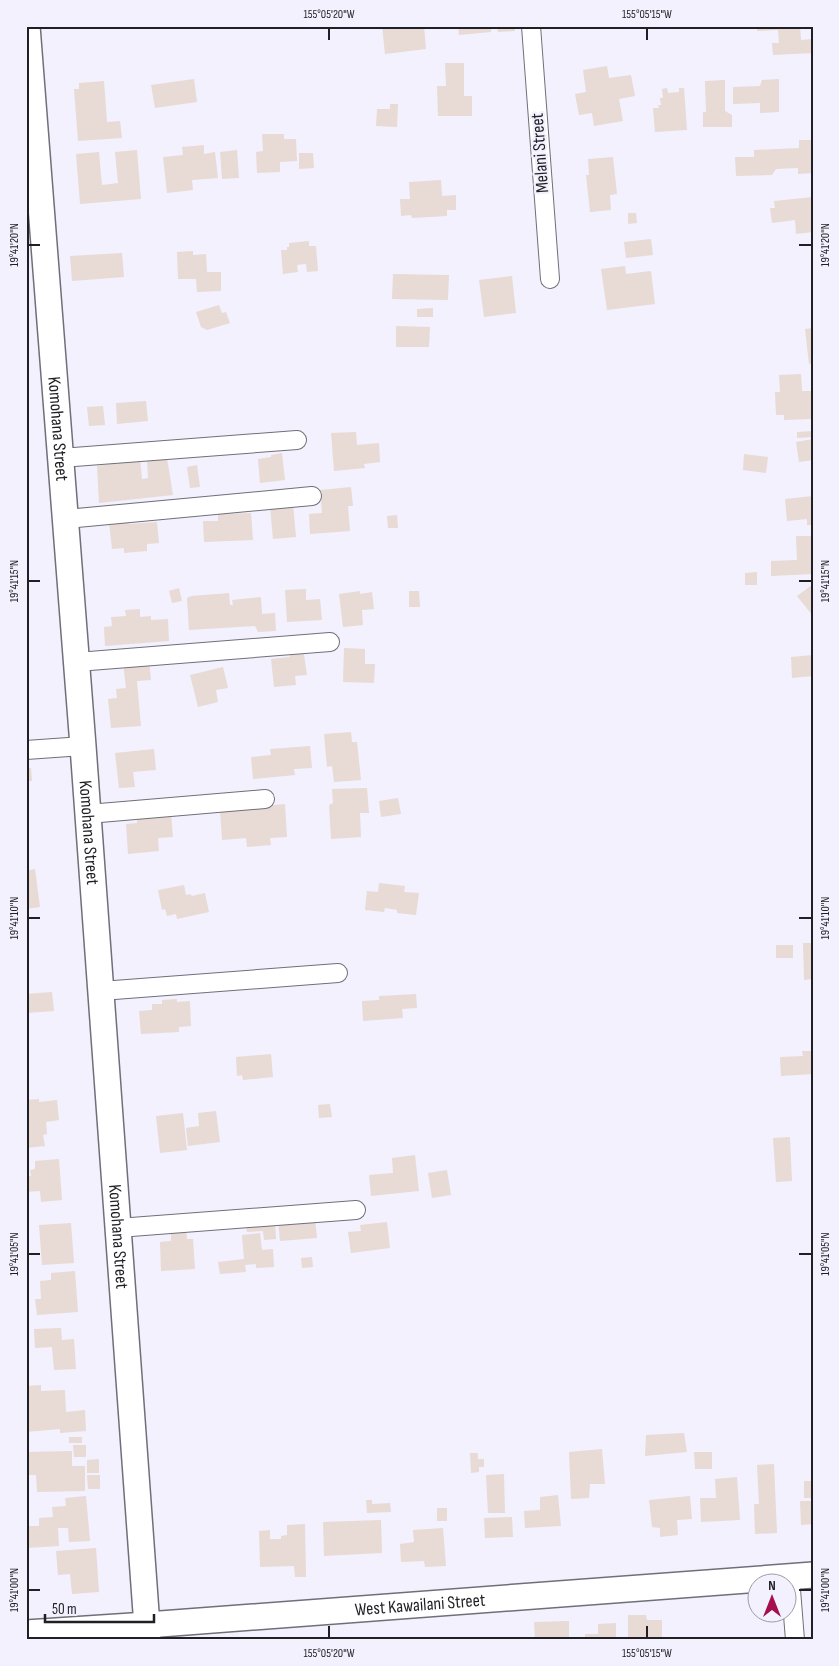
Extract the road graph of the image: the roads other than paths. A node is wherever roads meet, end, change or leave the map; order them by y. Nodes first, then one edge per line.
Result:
1 (28, 26) edge
2 (531, 26) edge
3 (550, 280) dead end
4 (297, 440) dead end
5 (61, 458) junction
6 (312, 496) dead end
7 (66, 519) junction
8 (330, 642) dead end
9 (77, 662) junction
10 (83, 746) junction
11 (26, 750) edge
12 (265, 799) dead end
13 (88, 814) junction
14 (338, 973) dead end
15 (101, 991) junction
16 (356, 1210) dead end
17 (118, 1228) junction
18 (801, 1576) edge
19 (148, 1632) edge
20 (26, 1633) edge
21 (795, 1640) edge

1 - 5 street, Komohana Street
2 - 3 street, Melani Street
4 - 5 street
5 - 7 street, Komohana Street
6 - 7 street
7 - 9 street, Komohana Street
8 - 9 street
9 - 10 street, Komohana Street
10 - 11 street
10 - 13 street, Komohana Street
12 - 13 street
13 - 15 street, Komohana Street
14 - 15 street
15 - 17 street, Komohana Street
16 - 17 street
17 - 19 street, Komohana Street
18 - 19 street, West Kawailani Street
18 - 21 street
19 - 20 street, West Kawailani Street

